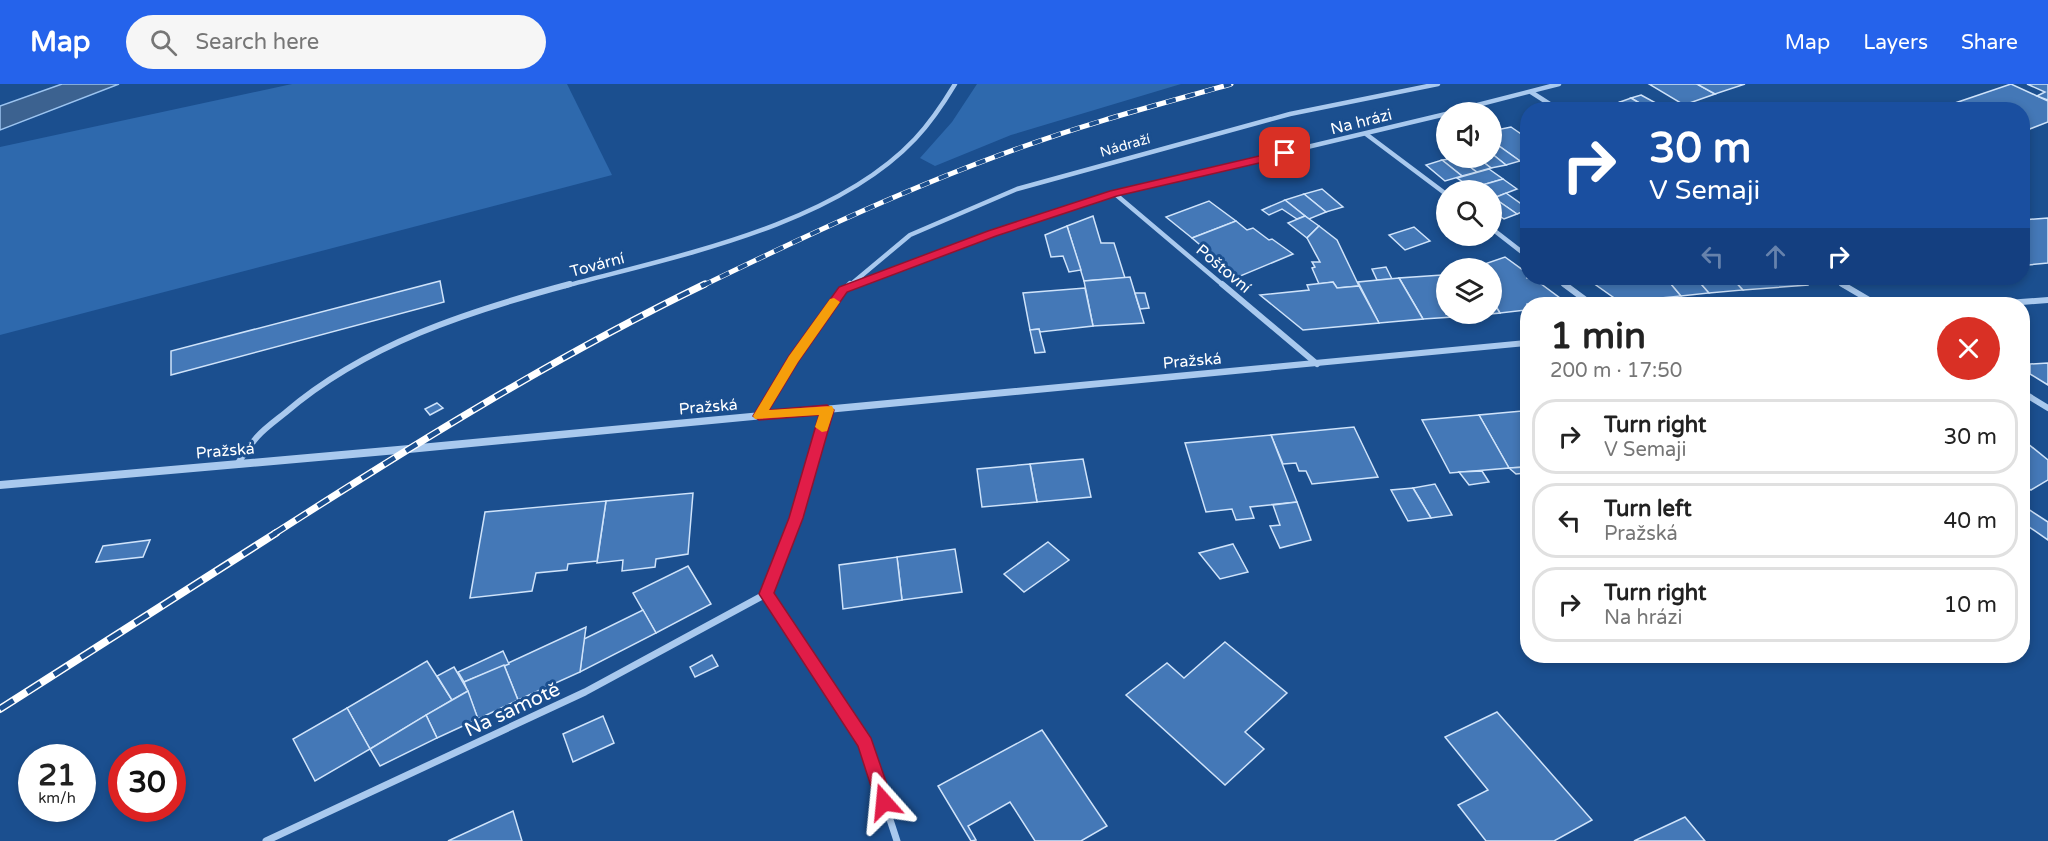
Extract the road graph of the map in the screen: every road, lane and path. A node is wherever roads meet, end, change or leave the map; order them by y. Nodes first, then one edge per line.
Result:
1 (955, 84) edge
2 (1438, 84) edge
3 (1559, 84) edge
4 (1531, 92) junction
5 (1491, 102) edge
6 (1547, 102) edge
7 (1436, 116) edge
8 (1366, 134) junction
9 (1436, 186) edge
10 (1114, 193) junction
11 (1502, 237) edge
12 (1520, 251) edge
13 (1565, 285) edge
14 (1844, 285) edge
15 (843, 290) junction
16 (1582, 297) edge
17 (1864, 297) edge
18 (2048, 300) edge
19 (2030, 301) edge
20 (1520, 344) edge
21 (1317, 364) junction
22 (2030, 397) edge
23 (2048, 408) edge
24 (827, 410) junction
25 (759, 416) junction
26 (238, 464) junction
27 (0, 485) edge
28 (766, 594) junction
29 (266, 841) edge
30 (897, 841) edge

1 - 26 street, Tovární
2 - 15 street, Nádraží
3 - 4 street, Na hrázi
4 - 5 street, Na hrázi
4 - 6 street
7 - 8 street, Na hrázi
8 - 9 street
8 - 10 street, Na hrázi
10 - 15 street, Na hrázi
10 - 21 street, Poštovní
11 - 12 street
13 - 16 street
14 - 17 street
15 - 25 street
18 - 19 street
20 - 21 street, Pražská
21 - 24 street, Pražská
22 - 23 street
24 - 25 street, Pražská
24 - 28 street
25 - 26 street, Pražská
26 - 27 street, Pražská
28 - 29 street, Na samotě
28 - 30 street

